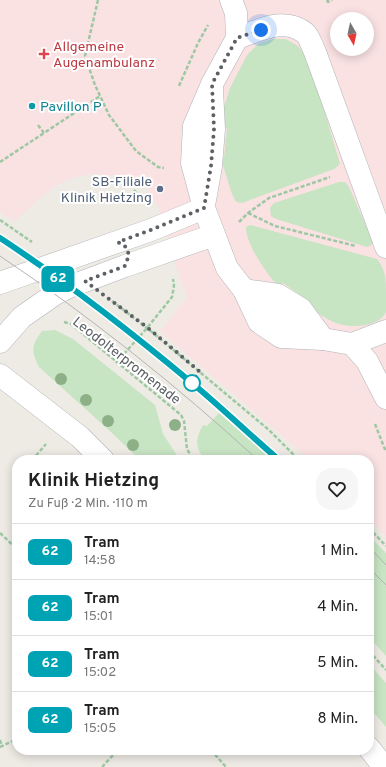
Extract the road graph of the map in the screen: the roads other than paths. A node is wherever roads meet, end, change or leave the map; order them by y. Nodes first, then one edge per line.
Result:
1 (231, 0) edge
2 (237, 38) junction
3 (204, 208) junction
4 (214, 235) junction
5 (118, 242) junction
6 (386, 247) edge
7 (125, 266) junction
8 (0, 283) edge
9 (386, 331) edge
10 (0, 342) edge
11 (352, 344) junction
12 (0, 375) edge
13 (386, 398) edge
14 (97, 455) edge
15 (374, 754) edge
16 (384, 767) edge

1 - 2 street
2 - 3 street
2 - 6 street
3 - 4 street
3 - 5 street
4 - 7 street
4 - 11 street
5 - 7 street
5 - 8 street
7 - 10 street
9 - 11 street
11 - 13 street
12 - 14 street
15 - 16 street

